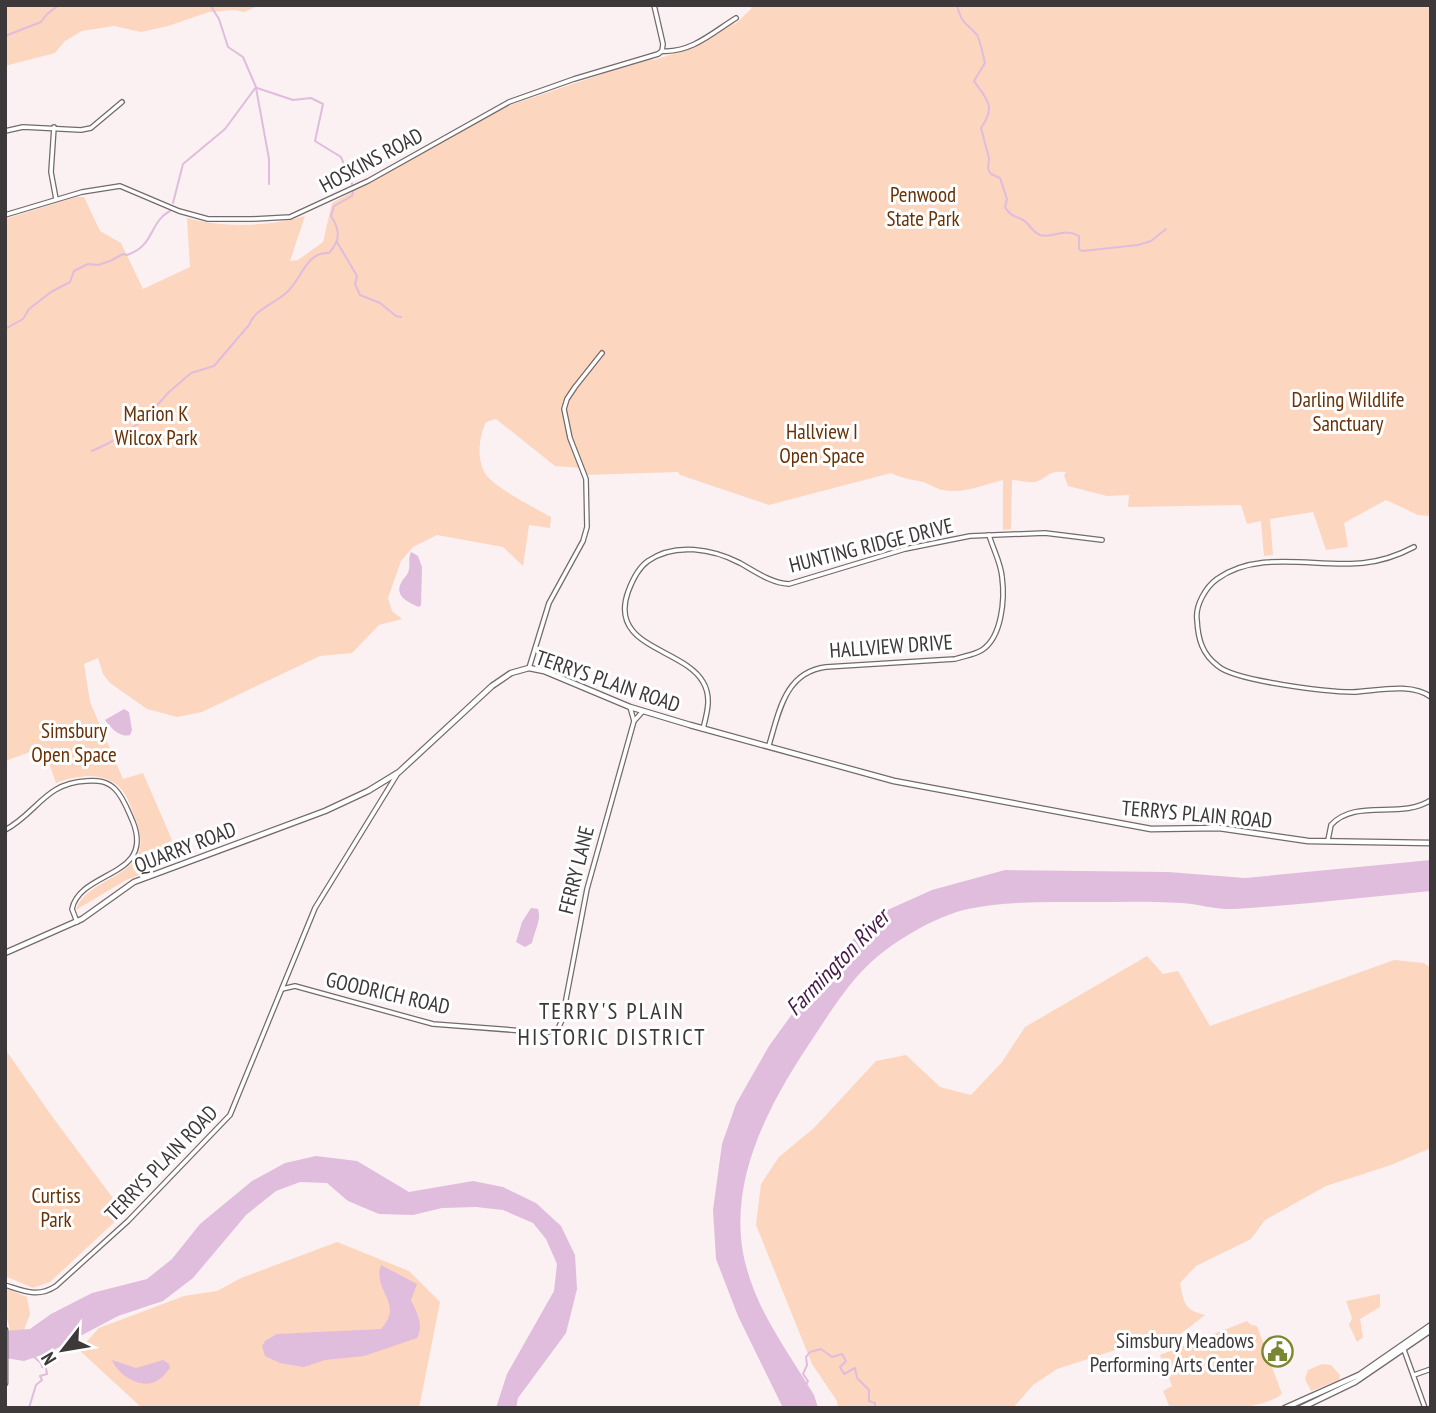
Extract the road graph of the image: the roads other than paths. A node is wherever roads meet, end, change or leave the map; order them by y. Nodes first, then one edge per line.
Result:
1 (654, 5) edge
2 (736, 18) dead end
3 (662, 51) junction
4 (122, 102) dead end
5 (54, 127) junction
6 (5, 131) edge
7 (56, 199) junction
8 (5, 215) edge
9 (602, 353) dead end
10 (989, 535) junction
11 (1102, 540) dead end
12 (1414, 547) dead end
13 (529, 668) junction
14 (1431, 697) edge
15 (630, 707) junction
16 (643, 711) junction
17 (634, 721) junction
18 (704, 729) junction
19 (769, 745) junction
20 (399, 772) junction
21 (382, 782) junction
22 (388, 789) junction
23 (1431, 800) edge
24 (5, 830) edge
25 (1328, 840) junction
26 (1431, 843) edge
27 (77, 922) junction
28 (5, 953) edge
29 (287, 978) junction
30 (295, 986) junction
31 (282, 989) junction
32 (558, 1029) joint
33 (5, 1284) edge
34 (1431, 1328) edge
35 (5, 1330) edge
36 (1403, 1347) junction
37 (1431, 1370) edge
38 (6, 1376) edge
39 (1415, 1377) junction
40 (5, 1383) edge
41 (1291, 1406) edge
42 (1285, 1408) edge
43 (1301, 1408) edge
44 (1425, 1408) edge

1 - 3 street
2 - 3 street, HOSKINS ROAD
3 - 7 street, HOSKINS ROAD
4 - 5 street
5 - 6 street
5 - 7 street
7 - 8 street, HOSKINS ROAD
9 - 13 street
10 - 11 street, HUNTING RIDGE DRIVE
10 - 18 street, HUNTING RIDGE DRIVE
10 - 19 street, HALLVIEW DRIVE
12 - 14 street
13 - 15 street, TERRYS PLAIN ROAD
13 - 20 street, TERRYS PLAIN ROAD
15 - 16 street, TERRYS PLAIN ROAD
15 - 17 street
16 - 17 street, FERRY LANE
16 - 18 street, TERRYS PLAIN ROAD
17 - 32 street, FERRY LANE
18 - 19 street, TERRYS PLAIN ROAD
19 - 25 street, TERRYS PLAIN ROAD
20 - 21 street, QUARRY ROAD
20 - 22 street, TERRYS PLAIN ROAD
21 - 22 street
21 - 27 street, QUARRY ROAD
22 - 29 street, TERRYS PLAIN ROAD
23 - 25 street
24 - 27 street
25 - 26 street, TERRYS PLAIN ROAD
27 - 28 street, QUARRY ROAD
29 - 30 street, GOODRICH ROAD
29 - 31 street, TERRYS PLAIN ROAD
30 - 31 street, GOODRICH ROAD
30 - 32 street, GOODRICH ROAD
31 - 33 street, TERRYS PLAIN ROAD
34 - 36 street
35 - 38 street
36 - 39 street
36 - 41 street
36 - 43 street
37 - 39 street
38 - 40 street
39 - 44 street
41 - 42 street

